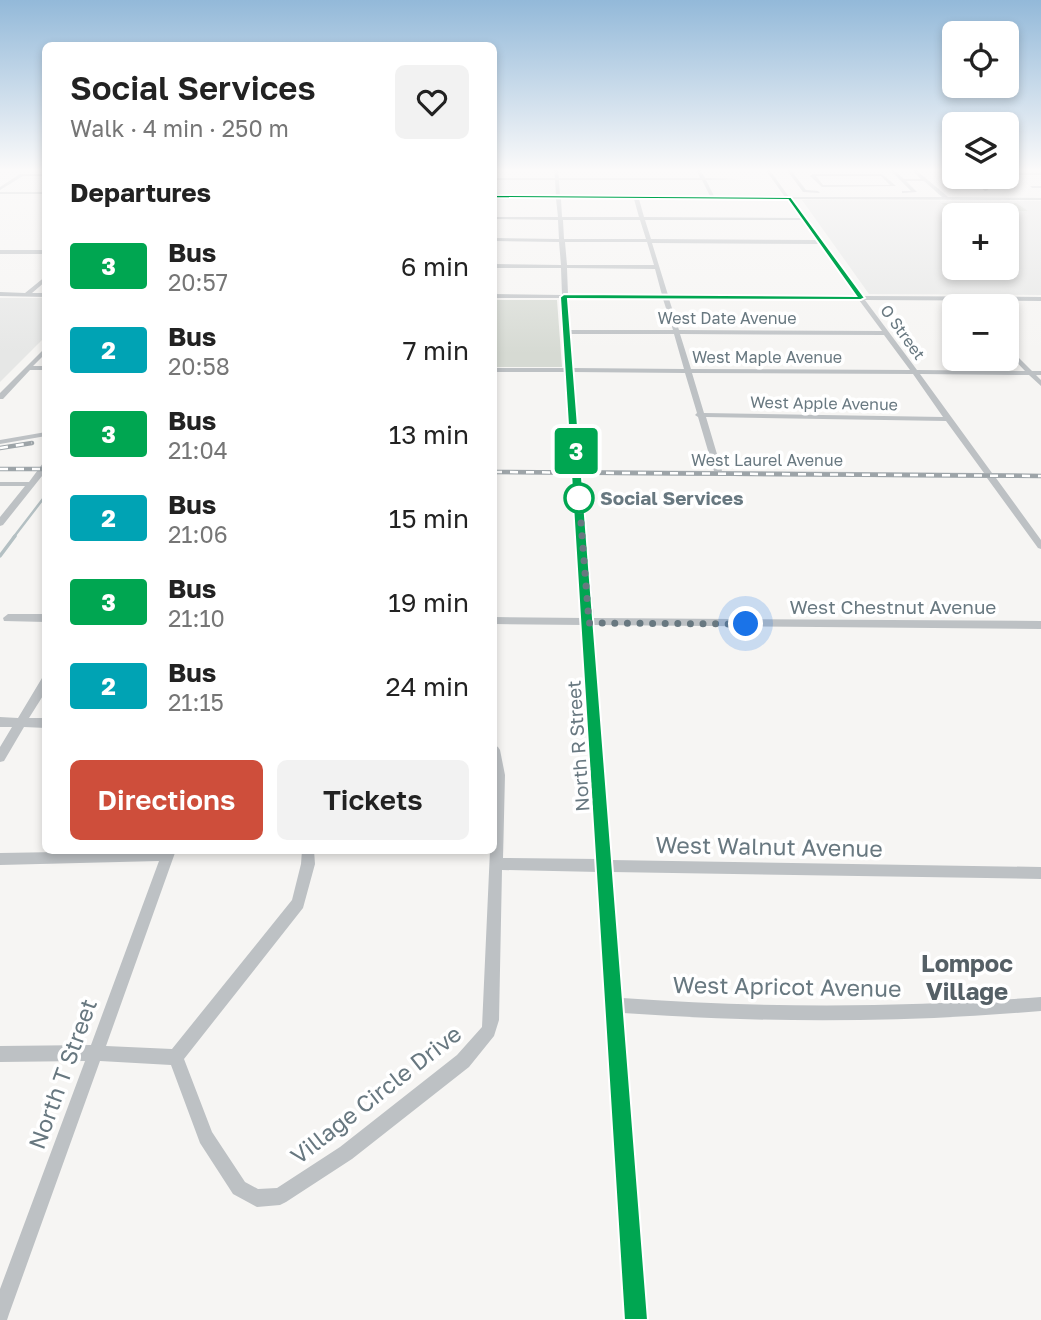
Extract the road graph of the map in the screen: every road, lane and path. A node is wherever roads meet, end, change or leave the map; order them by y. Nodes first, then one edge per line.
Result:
1 (562, 231) edge
2 (645, 231) edge
3 (812, 231) edge
4 (497, 240) edge
5 (562, 241) junction
6 (648, 241) junction
7 (820, 242) junction
8 (0, 252) edge
9 (8, 252) junction
10 (42, 252) edge
11 (0, 258) edge
12 (497, 266) edge
13 (564, 266) junction
14 (655, 267) junction
15 (42, 281) edge
16 (0, 294) edge
17 (26, 295) junction
18 (42, 295) edge
19 (497, 296) edge
20 (564, 297) junction
21 (663, 297) junction
22 (861, 298) junction
23 (942, 298) edge
24 (1019, 299) edge
25 (1041, 299) edge
26 (567, 332) junction
27 (674, 332) junction
28 (886, 333) junction
29 (42, 353) edge
30 (1019, 361) edge
31 (28, 368) junction
32 (42, 368) edge
33 (497, 370) edge
34 (568, 371) junction
35 (686, 371) junction
36 (915, 372) junction
37 (1031, 373) junction
38 (1041, 373) edge
39 (1041, 384) edge
40 (0, 397) edge
41 (699, 415) junction
42 (948, 419) junction
43 (42, 435) edge
44 (0, 442) edge
45 (42, 470) edge
46 (497, 472) edge
47 (578, 473) junction
48 (719, 474) junction
49 (990, 475) junction
50 (1041, 476) edge
51 (0, 484) edge
52 (30, 484) junction
53 (0, 523) edge
54 (1041, 546) edge
55 (8, 618) dead end
56 (42, 618) edge
57 (497, 621) edge
58 (589, 623) junction
59 (1041, 625) edge
60 (42, 687) edge
61 (0, 722) edge
62 (20, 722) junction
63 (42, 723) edge
64 (0, 757) edge
65 (497, 765) edge
66 (497, 834) edge
67 (141, 854) edge
68 (169, 854) edge
69 (308, 854) edge
70 (496, 854) edge
71 (0, 859) edge
72 (496, 864) junction
73 (606, 865) junction
74 (1041, 873) edge
75 (1041, 1004) edge
76 (615, 1005) junction
77 (94, 1053) junction
78 (0, 1054) edge
79 (176, 1057) junction
80 (0, 1314) edge
81 (636, 1320) edge

1 - 5 street, North R Street
2 - 6 street
3 - 7 street, O Street
4 - 5 street
5 - 6 street
5 - 13 street, North R Street
6 - 7 street
6 - 14 street
7 - 22 street, O Street
8 - 9 street
9 - 10 street
9 - 11 street
12 - 13 street
13 - 14 street
13 - 20 street, North R Street
14 - 21 street
15 - 17 street
16 - 17 street
17 - 18 street
19 - 20 street
20 - 21 street
20 - 26 street, North R Street
21 - 22 street
21 - 27 street
22 - 23 street
22 - 28 street, O Street
24 - 25 street
26 - 27 street, West Date Avenue
26 - 34 street, North R Street
27 - 28 street, West Date Avenue
27 - 35 street
28 - 36 street, O Street
29 - 31 street
30 - 37 street
31 - 32 street
31 - 40 street
33 - 34 street, West Maple Avenue
34 - 35 street, West Maple Avenue
34 - 47 street, North R Street
35 - 36 street, West Maple Avenue
35 - 41 street
36 - 37 street, West Maple Avenue
36 - 42 street, O Street
37 - 38 street, West Maple Avenue
37 - 39 street
41 - 42 street, West Apple Avenue
41 - 48 street
42 - 49 street, O Street
43 - 44 street
45 - 52 street
46 - 47 street, West Laurel Avenue
47 - 48 street, West Laurel Avenue
47 - 58 street, North R Street
48 - 49 street, West Laurel Avenue
49 - 50 street, West Laurel Avenue
49 - 54 street, O Street
51 - 52 street
52 - 53 street
55 - 56 street
57 - 58 street, West Chestnut Avenue
58 - 59 street, West Chestnut Avenue
58 - 73 street, North R Street
60 - 62 street
61 - 62 street
62 - 63 street
62 - 64 street
65 - 66 street, Village Circle Drive
67 - 71 street
68 - 77 street, North T Street
69 - 79 street
70 - 72 street, Village Circle Drive
72 - 73 street, West Walnut Avenue
72 - 79 street, Village Circle Drive
73 - 74 street, West Walnut Avenue
73 - 76 street, North R Street
75 - 76 street, West Apricot Avenue
76 - 81 street, North R Street
77 - 78 street
77 - 79 street
77 - 80 street, North T Street

